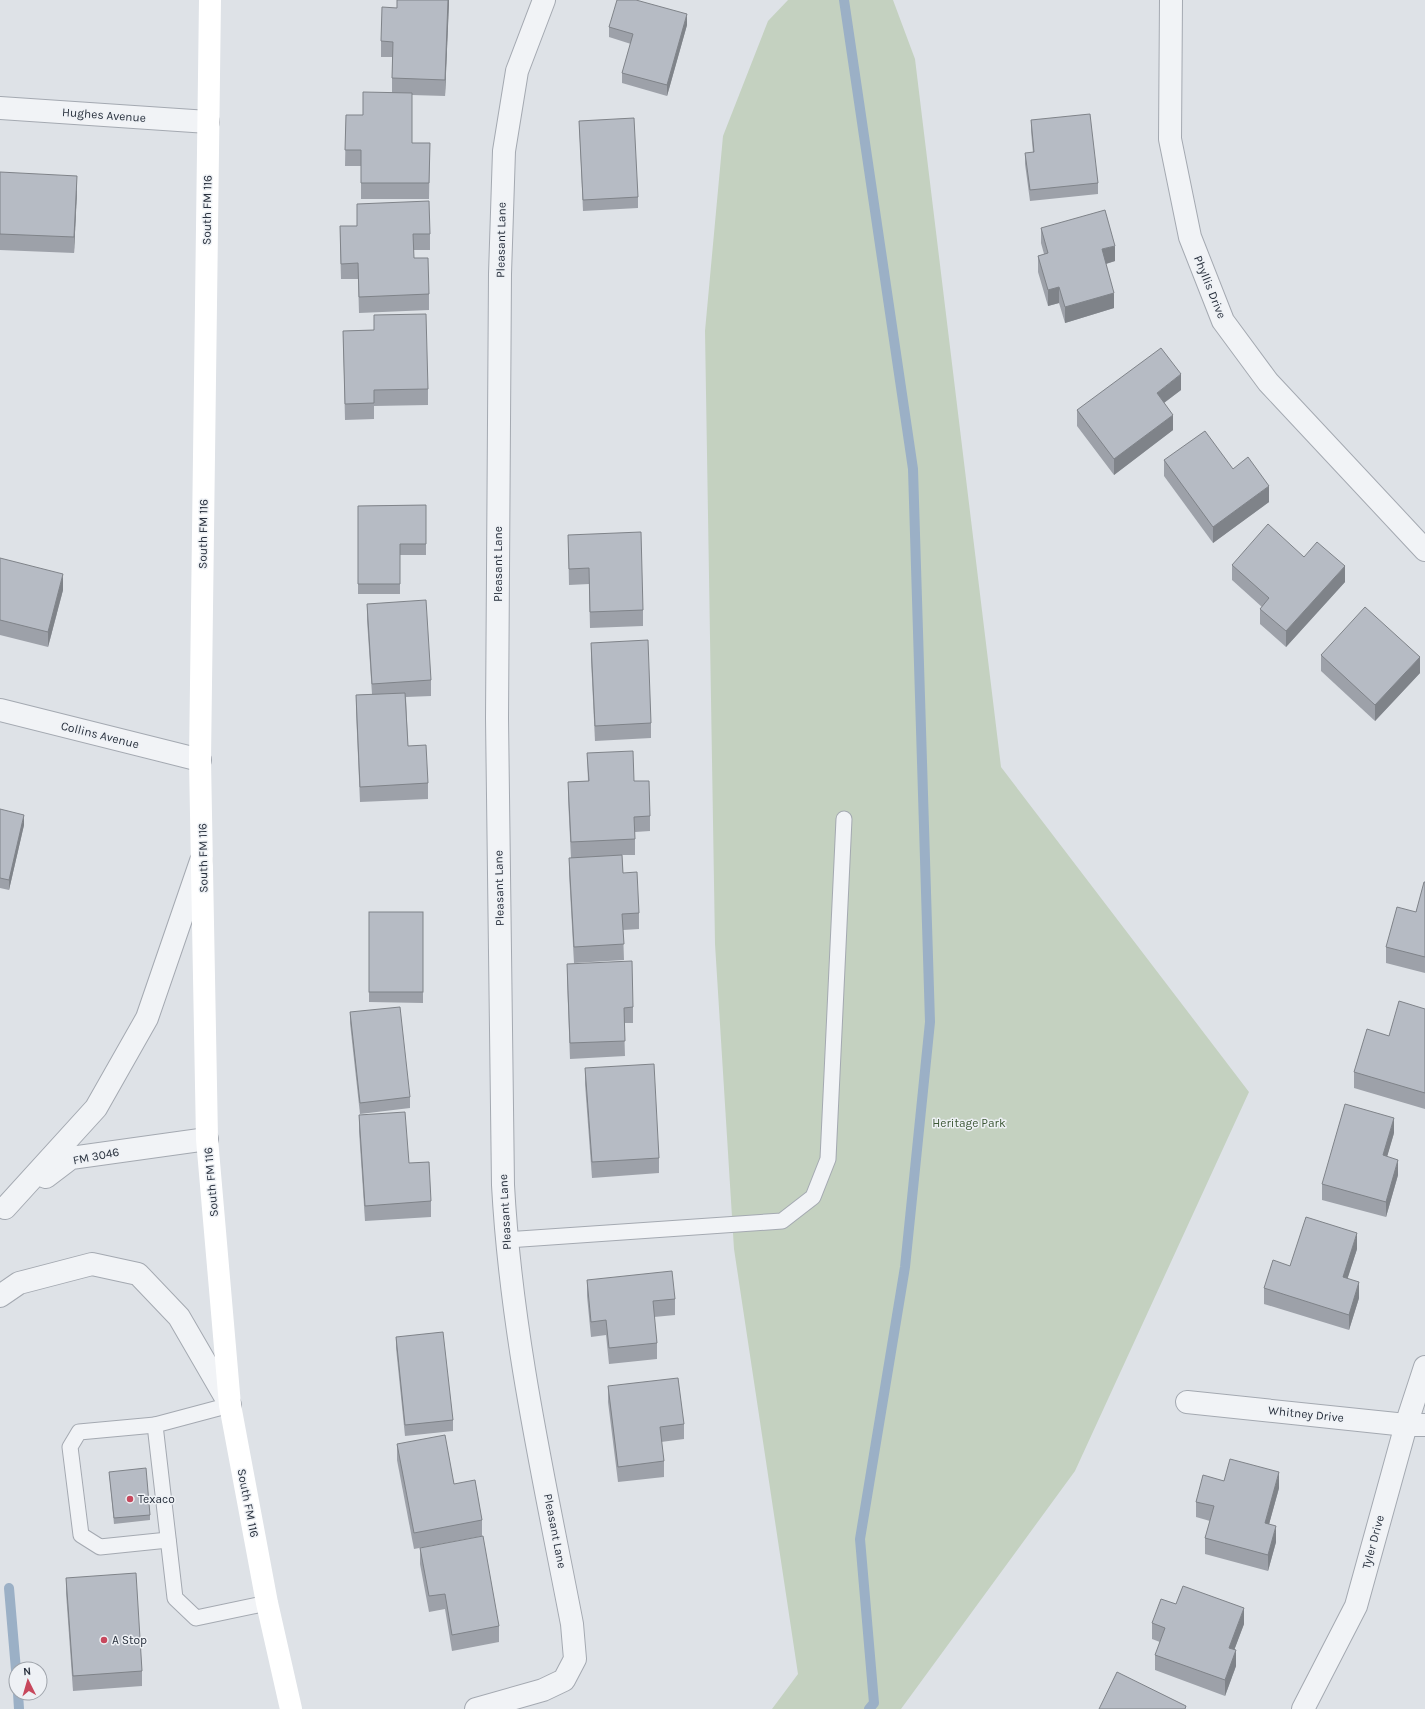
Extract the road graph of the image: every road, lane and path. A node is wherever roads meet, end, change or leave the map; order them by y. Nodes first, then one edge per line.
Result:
1 (210, 0) edge
2 (544, 0) edge
3 (1171, 0) edge
4 (0, 108) edge
5 (208, 122) junction
6 (1425, 550) edge
7 (0, 710) edge
8 (200, 760) junction
9 (844, 819) dead end
10 (203, 856) junction
11 (207, 1139) junction
12 (2, 1210) edge
13 (506, 1240) junction
14 (0, 1296) edge
15 (1425, 1367) edge
16 (1187, 1402) dead end
17 (230, 1405) junction
18 (155, 1425) junction
19 (1415, 1425) edge
20 (168, 1540) junction
21 (267, 1603) junction
22 (291, 1709) edge
23 (476, 1709) edge
24 (1303, 1709) edge

1 - 5 main road, South FM 116
2 - 13 street, Pleasant Lane
3 - 6 street, Phyllis Drive
4 - 5 street, Hughes Avenue
5 - 8 main road, South FM 116
7 - 8 street, Collins Avenue
8 - 10 main road, South FM 116
9 - 13 lane
10 - 11 main road, South FM 116
10 - 12 street
11 - 12 street, FM 3046 / FM 3046
11 - 17 main road, South FM 116
13 - 23 street, Pleasant Lane
14 - 17 street
15 - 19 street, Tyler Drive
16 - 19 street, Whitney Drive
17 - 18 lane
17 - 21 main road, South FM 116
18 - 20 lane
18 - 20 lane
19 - 24 street, Tyler Drive
20 - 21 lane
21 - 22 main road, South FM 116

